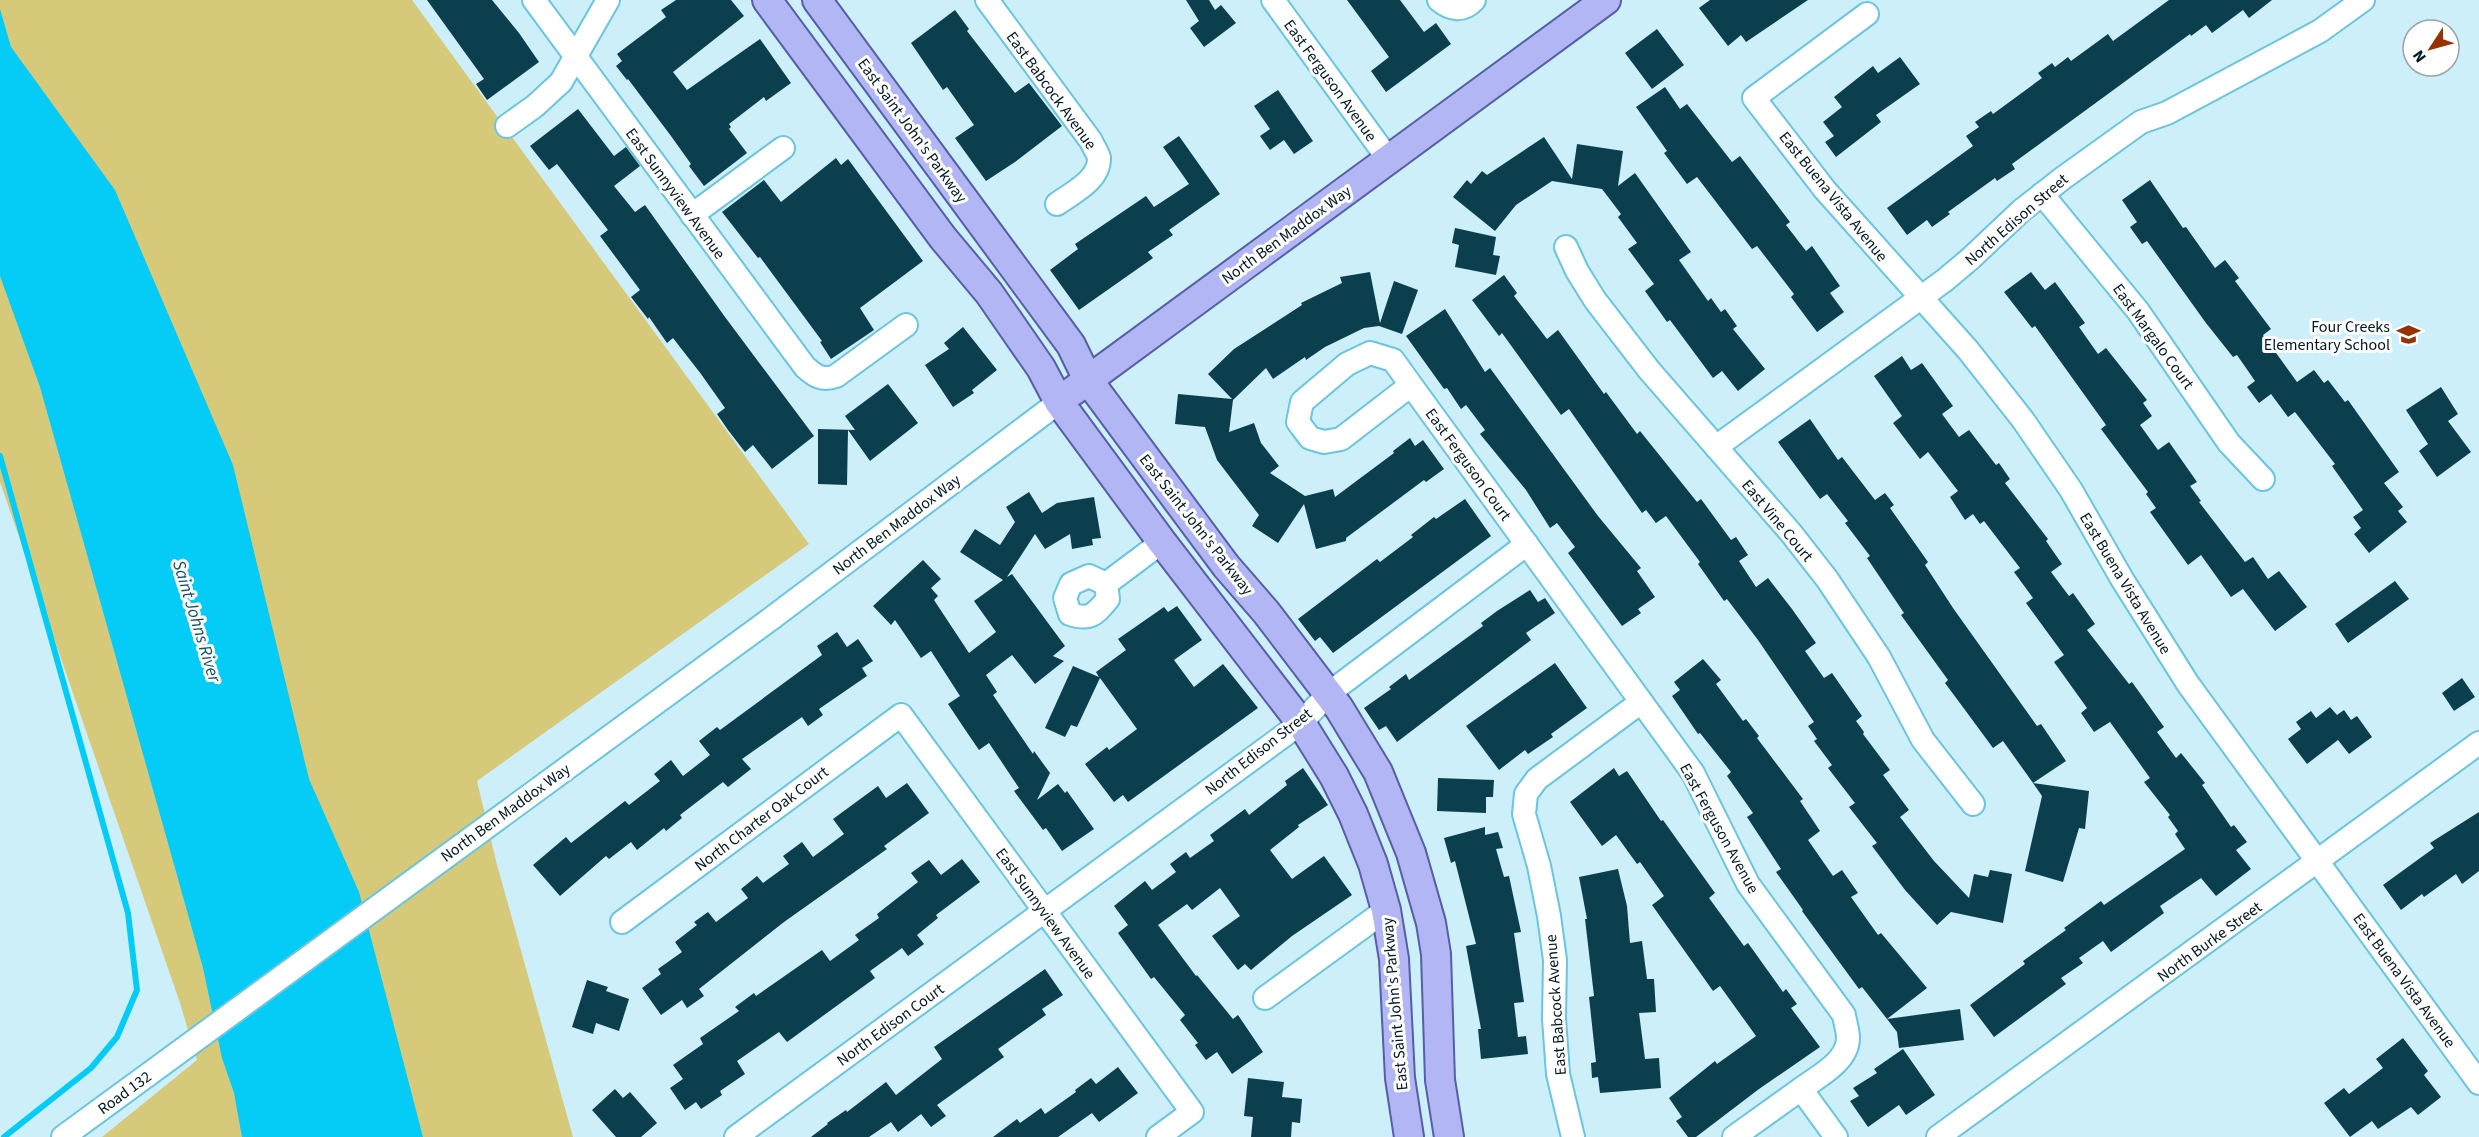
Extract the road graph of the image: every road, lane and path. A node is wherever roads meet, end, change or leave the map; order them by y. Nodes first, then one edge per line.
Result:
1 (534, 0) edge
2 (608, 0) edge
3 (767, 0) edge
4 (817, 0) edge
5 (987, 0) edge
6 (1273, 0) edge
7 (1439, 0) edge
8 (1474, 0) edge
9 (1606, 0) edge
10 (2363, 0) edge
11 (1867, 14) dead end
12 (576, 56) junction
13 (507, 126) dead end
14 (783, 148) dead end
15 (1389, 160) junction
16 (2042, 194) junction
17 (1058, 204) dead end
18 (692, 214) junction
19 (1566, 248) dead end
20 (1920, 298) junction
21 (906, 325) dead end
22 (1088, 380) junction
23 (1411, 385) junction
24 (1059, 402) junction
25 (1716, 447) junction
26 (2263, 478) dead end
27 (1162, 542) junction
28 (1527, 544) junction
29 (1106, 584) dead end
30 (1328, 694) junction
31 (1641, 702) junction
32 (901, 714) joint
33 (1301, 723) junction
34 (2479, 744) edge
35 (1973, 804) dead end
36 (2319, 861) junction
37 (1044, 910) junction
38 (1386, 910) junction
39 (622, 922) dead end
40 (1265, 998) dead end
41 (185, 1047) joint
42 (2479, 1083) edge
43 (1801, 1089) junction
44 (63, 1137) edge
45 (736, 1137) edge
46 (1158, 1137) edge
47 (1409, 1137) edge
48 (1449, 1137) edge
49 (1573, 1137) edge
50 (1734, 1137) edge
51 (1836, 1137) edge
52 (1938, 1137) edge

1 - 12 street, East Sunnyview Avenue
2 - 12 street
3 - 24 main road, East Saint John's Parkway
4 - 22 main road, East Saint John's Parkway
5 - 17 street, East Babcock Avenue
6 - 15 street, East Ferguson Avenue
7 - 8 street
9 - 15 main road, North Ben Maddox Way
10 - 16 street, North Edison Street
11 - 20 street, East Buena Vista Avenue
12 - 13 street
12 - 18 street, East Sunnyview Avenue
14 - 18 street
15 - 22 main road, North Ben Maddox Way
16 - 20 street, North Edison Street
16 - 26 street, East Margalo Court
18 - 21 street, East Sunnyview Avenue
19 - 25 street, East Vine Court
20 - 25 street, North Edison Street
20 - 36 street, East Buena Vista Avenue
22 - 24 main road, North Ben Maddox Way
22 - 30 main road, East Saint John's Parkway
23 - 23 street, East Ferguson Court
23 - 28 street, East Ferguson Court
24 - 27 main road, East Saint John's Parkway
24 - 41 street, North Ben Maddox Way
25 - 35 street, East Vine Court
27 - 29 street
27 - 33 main road, East Saint John's Parkway
28 - 30 street, North Edison Street
28 - 31 street, East Ferguson Avenue
30 - 33 street, North Edison Street
30 - 48 main road, East Saint John's Parkway
31 - 43 street, East Ferguson Avenue
31 - 49 street, East Babcock Avenue
32 - 37 street, East Sunnyview Avenue
32 - 39 street, North Charter Oak Court
33 - 37 street, North Edison Street
33 - 38 main road, East Saint John's Parkway
34 - 36 street, North Burke Street
36 - 42 street, East Buena Vista Avenue
36 - 52 street, North Burke Street
37 - 45 street, North Edison Court
37 - 46 street, East Sunnyview Avenue
38 - 40 street
38 - 47 main road, East Saint John's Parkway
41 - 44 street, Road 132
43 - 50 street
43 - 51 street

